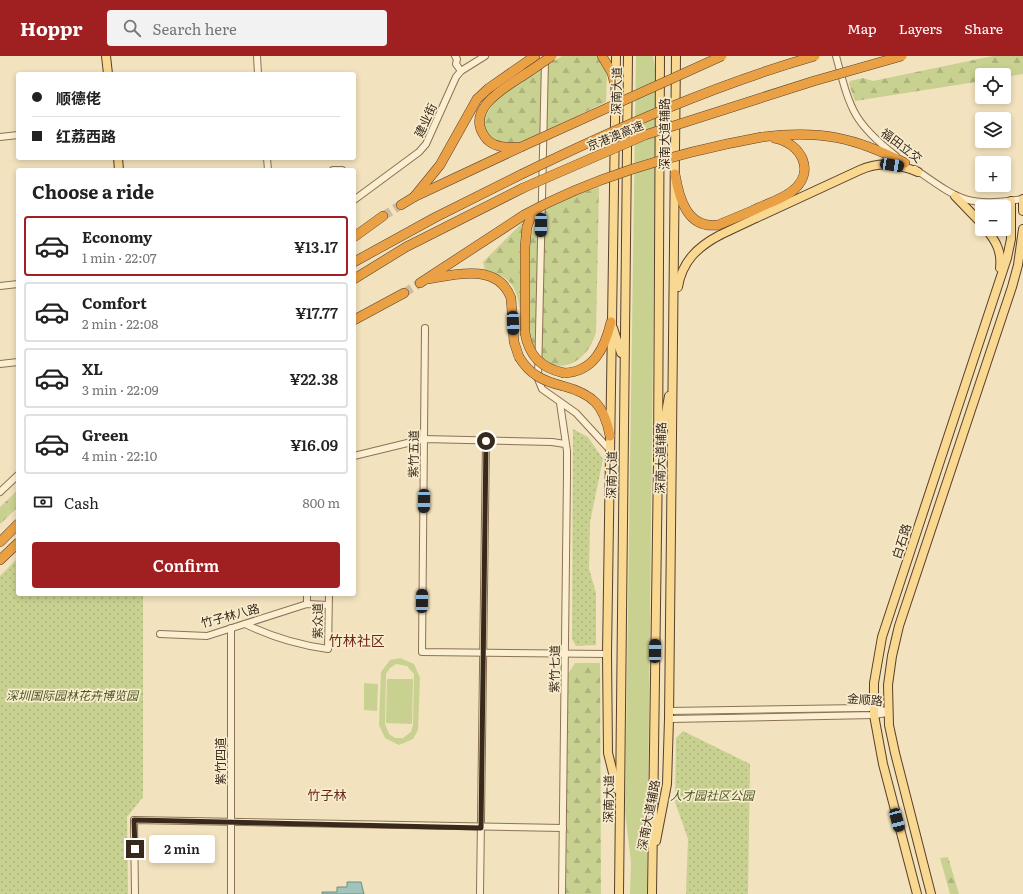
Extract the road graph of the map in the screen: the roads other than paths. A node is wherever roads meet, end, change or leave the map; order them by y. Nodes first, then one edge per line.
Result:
1 (106, 56) edge
2 (257, 56) edge
3 (485, 56) edge
4 (535, 56) edge
5 (545, 56) edge
6 (552, 56) edge
7 (602, 56) edge
8 (616, 56) edge
9 (628, 56) edge
10 (660, 56) edge
11 (676, 56) edge
12 (722, 56) edge
13 (815, 56) edge
14 (836, 56) edge
15 (902, 56) edge
16 (456, 58) edge
17 (460, 71) junction
18 (108, 72) edge
19 (258, 72) edge
20 (615, 85) junction
21 (16, 135) edge
22 (0, 137) edge
23 (762, 137) junction
24 (521, 147) junction
25 (905, 163) junction
26 (918, 172) junction
27 (676, 174) junction
28 (414, 196) junction
29 (955, 196) junction
30 (356, 199) edge
31 (1023, 199) edge
32 (1011, 200) joint
33 (975, 201) edge
34 (546, 203) junction
35 (401, 205) tunnel mouth
36 (1023, 211) edge
37 (755, 214) junction
38 (383, 216) tunnel mouth
39 (975, 217) edge
40 (1023, 229) edge
41 (1011, 235) edge
42 (356, 236) edge
43 (991, 236) edge
44 (1011, 236) edge
45 (356, 261) edge
46 (356, 278) edge
47 (16, 284) edge
48 (0, 286) edge
49 (997, 289) junction
50 (404, 293) tunnel mouth
51 (674, 304) junction
52 (356, 319) edge
53 (611, 322) junction
54 (425, 328) dead end
55 (16, 362) edge
56 (0, 364) edge
57 (624, 364) junction
58 (674, 368) junction
59 (560, 403) junction
60 (610, 436) junction
61 (424, 439) junction
62 (486, 441) junction
63 (565, 444) junction
64 (610, 450) junction
65 (356, 456) edge
66 (658, 462) junction
67 (16, 477) edge
68 (0, 492) edge
69 (16, 526) edge
70 (0, 542) edge
71 (16, 545) edge
72 (0, 560) edge
73 (307, 596) edge
74 (328, 596) edge
75 (307, 604) junction
76 (328, 606) junction
77 (245, 624) junction
78 (231, 628) junction
79 (160, 634) dead end
80 (483, 653) junction
81 (565, 654) junction
82 (607, 654) junction
83 (874, 712) junction
84 (888, 712) junction
85 (669, 715) junction
86 (620, 801) junction
87 (231, 820) junction
88 (481, 828) junction
89 (563, 828) junction
90 (652, 859) junction
91 (135, 894) edge
92 (231, 894) edge
93 (480, 894) edge
94 (562, 894) edge
95 (619, 894) edge
96 (652, 894) edge
97 (917, 894) edge
98 (931, 894) edge

1 - 18 main road
2 - 19 street
3 - 17 street
4 - 28 highway
5 - 59 street
6 - 24 highway, bridge
7 - 20 highway
8 - 20 main road
9 - 57 main road, 深南大道
10 - 66 main road
11 - 27 main road, 深南大道辅路
12 - 24 highway, bridge
13 - 45 highway, 京港澳高速, bridge
14 - 25 street, 福田立交
15 - 46 highway, 京港澳高速, bridge
16 - 17 street
17 - 30 street, 建业街
20 - 53 main road
21 - 22 street
23 - 25 highway
23 - 34 highway, bridge
23 - 37 highway
24 - 28 highway
25 - 26 street, 福田立交
26 - 29 street, 福田立交
26 - 37 main road
27 - 37 highway, bridge
27 - 51 main road, 深南大道辅路
28 - 35 highway
29 - 33 street, 福田立交
29 - 39 main road
31 - 32 street, 福田立交
31 - 36 main road
32 - 41 main road, 白石路
34 - 53 highway, bridge
34 - 60 highway, bridge
37 - 51 main road, bridge
38 - 42 highway
40 - 84 main road, 白石路
43 - 49 main road
44 - 49 main road, 白石路
47 - 48 street
49 - 83 main road, 白石路
50 - 52 highway
51 - 58 main road, 深南大道辅路
53 - 57 main road
53 - 60 main road
54 - 61 street, 紫竹五道
55 - 56 street
57 - 86 main road, 深南大道
58 - 66 main road
58 - 85 main road, 深南大道辅路
59 - 63 street, 紫竹七道
59 - 64 street
60 - 64 main road
61 - 62 street
61 - 65 street
61 - 80 street, 紫竹五道
62 - 63 street
62 - 80 street
63 - 81 street, 紫竹七道
64 - 82 main road
66 - 90 main road
67 - 68 street
69 - 70 highway
71 - 72 highway
73 - 75 street
74 - 76 street, 紫众道
75 - 76 street, 竹子林八路
75 - 77 street, 竹子林八路
76 - 77 street, 紫众道
77 - 78 street, 竹子林八路
78 - 79 street, 竹子林八路
78 - 87 street, 紫竹四道
80 - 81 street
80 - 88 street
81 - 82 street
81 - 89 street, 紫竹七道
82 - 86 main road
83 - 84 street, 金顺路
83 - 85 street, 金顺路
83 - 97 main road, 白石路
84 - 98 main road, 白石路
85 - 90 main road, 深南大道辅路
86 - 95 main road, 深南大道
87 - 88 street
87 - 91 street
87 - 92 street, 紫竹四道
88 - 89 street
88 - 93 street
89 - 94 street, 紫竹七道
90 - 96 main road

